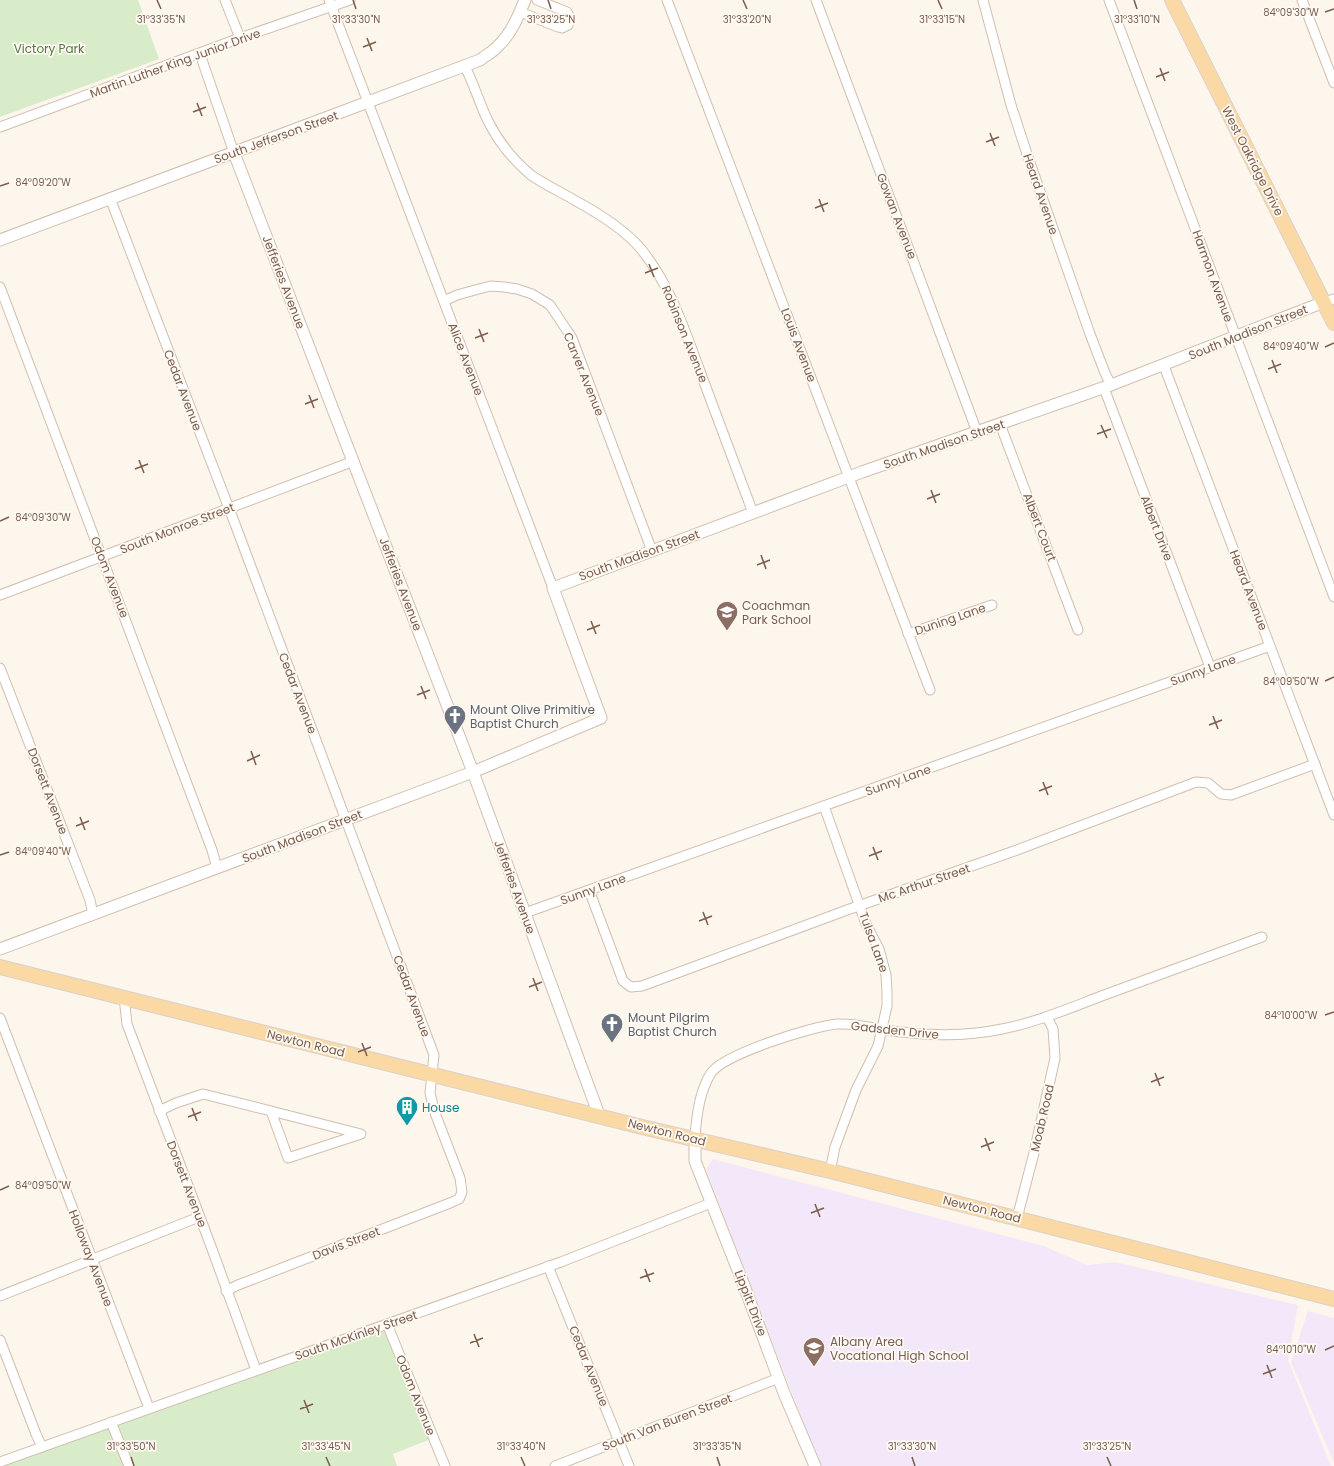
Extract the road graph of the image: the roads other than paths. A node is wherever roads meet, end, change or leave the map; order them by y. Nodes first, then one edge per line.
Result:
1 (224, 0) edge
2 (350, 0) edge
3 (525, 0) edge
4 (537, 0) edge
5 (668, 0) edge
6 (816, 0) edge
7 (982, 0) edge
8 (1109, 0) edge
9 (1172, 0) edge
10 (1302, 0) edge
11 (331, 3) edge
12 (520, 12) junction
13 (240, 38) junction
14 (200, 54) junction
15 (464, 65) junction
16 (1334, 84) edge
17 (368, 102) junction
18 (0, 127) edge
19 (234, 152) junction
20 (110, 198) junction
21 (0, 240) edge
22 (0, 287) edge
23 (444, 301) junction
24 (1329, 301) edge
25 (1334, 322) edge
26 (1236, 336) junction
27 (1164, 366) junction
28 (1107, 386) junction
29 (1000, 424) junction
30 (977, 432) junction
31 (354, 461) junction
32 (850, 477) junction
33 (228, 509) junction
34 (753, 513) junction
35 (652, 551) junction
36 (102, 557) junction
37 (553, 588) junction
38 (0, 595) edge
39 (1334, 597) edge
40 (992, 605) dead end
41 (1078, 630) dead end
42 (908, 634) junction
43 (1270, 646) junction
44 (0, 668) edge
45 (1210, 668) junction
46 (930, 690) dead end
47 (602, 718) joint
48 (1315, 764) junction
49 (473, 772) junction
50 (824, 806) junction
51 (1334, 814) edge
52 (345, 820) junction
53 (217, 868) junction
54 (589, 890) junction
55 (860, 905) junction
56 (525, 913) junction
57 (94, 915) junction
58 (1262, 937) dead end
59 (0, 949) edge
60 (0, 967) edge
61 (124, 997) junction
62 (1047, 1017) junction
63 (0, 1018) edge
64 (882, 1029) junction
65 (432, 1075) junction
66 (159, 1111) junction
67 (271, 1111) junction
68 (599, 1116) junction
69 (694, 1139) junction
70 (830, 1171) junction
71 (462, 1192) joint
72 (710, 1203) junction
73 (199, 1217) junction
74 (1016, 1218) junction
75 (92, 1260) junction
76 (548, 1266) junction
77 (226, 1291) junction
78 (0, 1296) edge
79 (1334, 1299) edge
80 (387, 1324) junction
81 (0, 1340) edge
82 (256, 1370) junction
83 (779, 1378) junction
84 (149, 1408) junction
85 (111, 1422) junction
86 (619, 1440) junction
87 (42, 1447) junction
88 (0, 1462) edge
89 (129, 1466) edge
90 (445, 1466) edge
91 (555, 1466) edge
92 (629, 1466) edge
93 (814, 1466) edge

1 - 13 street
2 - 11 street, Martin Luther King Junior Drive
3 - 12 street, South Jefferson Street
4 - 12 street
5 - 32 street, Louis Avenue
6 - 30 street, Gowan Avenue
7 - 28 street, Heard Avenue
8 - 26 street, Harmon Avenue
9 - 24 main road, West Oakridge Drive
10 - 16 street
11 - 13 street, Martin Luther King Junior Drive
11 - 17 street, Alice Avenue
12 - 15 street, South Jefferson Street
13 - 14 street, Martin Luther King Junior Drive
14 - 18 street, Martin Luther King Junior Drive
14 - 19 street, Jefferies Avenue
15 - 17 street, South Jefferson Street
15 - 34 street, Robinson Avenue
17 - 19 street, South Jefferson Street
17 - 23 street, Alice Avenue
19 - 20 street, South Jefferson Street
19 - 31 street, Jefferies Avenue
20 - 21 street, South Jefferson Street
20 - 33 street, Cedar Avenue
22 - 36 street, Odom Avenue
23 - 35 street, Carver Avenue
23 - 37 street, Alice Avenue
24 - 25 main road, West Oakridge Drive
24 - 26 street, South Madison Street
26 - 27 street, South Madison Street
26 - 39 street, Harmon Avenue
27 - 28 street, South Madison Street
27 - 43 street, Heard Avenue
28 - 29 street, South Madison Street
28 - 45 street, Albert Drive
29 - 30 street, South Madison Street
29 - 41 street, Albert Court
30 - 32 street, South Madison Street
31 - 33 street, South Monroe Street
31 - 49 street, Jefferies Avenue
32 - 34 street, South Madison Street
32 - 42 street, Louis Avenue
33 - 36 street, South Monroe Street
33 - 52 street, Cedar Avenue
34 - 35 street, South Madison Street
35 - 37 street, South Madison Street
36 - 38 street, South Monroe Street
36 - 53 street, Odom Avenue
37 - 47 street, Alice Avenue
40 - 42 street, Duning Lane
42 - 46 street, Louis Avenue
43 - 45 street, Sunny Lane
43 - 48 street, Heard Avenue
44 - 57 street, Dorsett Avenue
45 - 50 street, Sunny Lane
47 - 49 street, South Madison Street
48 - 51 street, Heard Avenue
48 - 55 street, Mc Arthur Street
49 - 52 street, South Madison Street
49 - 56 street, Jefferies Avenue
50 - 54 street, Sunny Lane
50 - 55 street, Tulsa Lane
52 - 53 street, South Madison Street
52 - 65 street, Cedar Avenue
53 - 57 street, South Madison Street
54 - 55 street, Mc Arthur Street
54 - 56 street, Sunny Lane
55 - 64 street, Tulsa Lane
56 - 68 street, Jefferies Avenue
57 - 59 street, South Madison Street
58 - 62 street, Gadsden Drive
60 - 61 main road, Newton Road
61 - 65 main road, Newton Road
61 - 66 street, Dorsett Avenue
62 - 64 street, Gadsden Drive
62 - 74 street, Moab Road
63 - 75 street, Holloway Avenue
64 - 69 street, Gadsden Drive
64 - 70 street, Tulsa Lane
65 - 68 main road, Newton Road
65 - 71 street, Cedar Avenue
66 - 67 street
66 - 73 street, Dorsett Avenue
67 - 67 street
68 - 69 main road, Newton Road
69 - 70 main road, Newton Road
69 - 72 street, Lippitt Drive
70 - 74 main road, Newton Road
71 - 77 street, Davis Street
72 - 76 street, South McKinley Street
72 - 83 street, Lippitt Drive
73 - 75 street
73 - 77 street, Dorsett Avenue
74 - 79 main road, Newton Road
75 - 78 street
75 - 84 street, Holloway Avenue
76 - 80 street, South McKinley Street
76 - 86 street, Cedar Avenue
77 - 82 street, Dorsett Avenue
80 - 82 street, South McKinley Street
80 - 90 street, Odom Avenue
81 - 87 street
82 - 84 street, South McKinley Street
83 - 86 street, South Van Buren Street
83 - 93 street, Lippitt Drive
84 - 85 street, South McKinley Street
85 - 87 street, South McKinley Street
85 - 89 street
86 - 91 street, South Van Buren Street
86 - 92 street, Cedar Avenue
87 - 88 street, South McKinley Street

